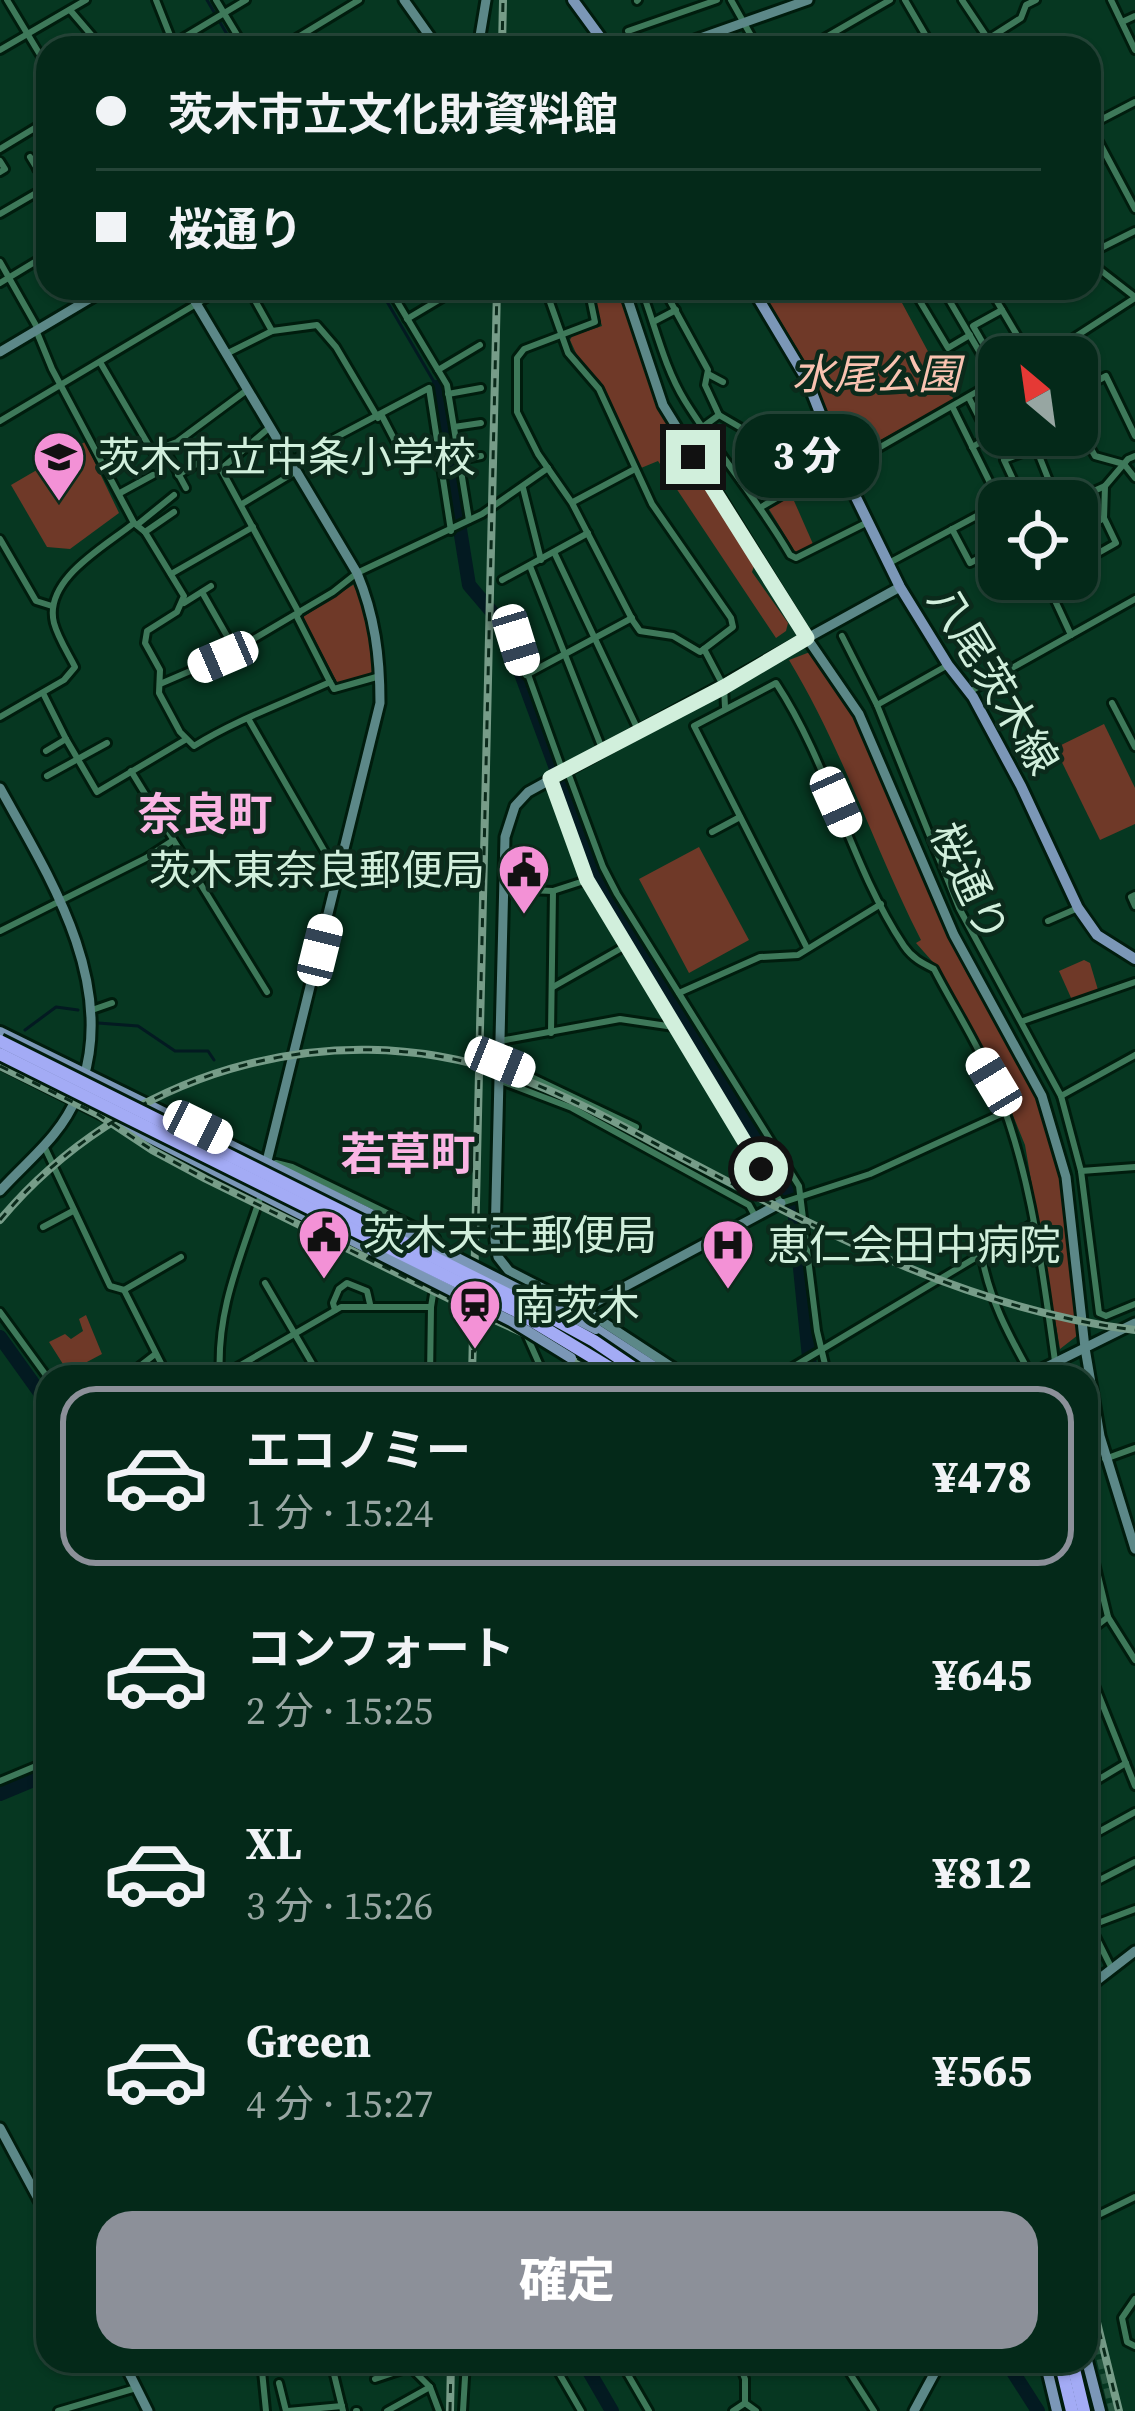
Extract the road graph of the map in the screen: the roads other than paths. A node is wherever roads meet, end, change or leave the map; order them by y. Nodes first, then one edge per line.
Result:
1 (7, 0) edge
2 (86, 0) edge
3 (156, 0) edge
4 (216, 0) edge
5 (246, 0) edge
6 (358, 0) edge
7 (404, 0) edge
8 (486, 0) edge
9 (573, 0) edge
10 (717, 0) edge
11 (731, 0) edge
12 (808, 0) edge
13 (890, 0) edge
14 (904, 0) edge
15 (962, 0) edge
16 (1036, 0) edge
17 (1111, 0) edge
18 (70, 10) junction
19 (220, 16) junction
20 (1135, 16) edge
21 (743, 22) junction
22 (1122, 22) junction
23 (628, 31) dead end
24 (28, 35) junction
25 (92, 36) edge
26 (167, 36) edge
27 (188, 36) edge
28 (236, 36) edge
29 (300, 36) edge
30 (430, 36) edge
31 (480, 36) edge
32 (599, 36) edge
33 (705, 36) edge
34 (751, 36) edge
35 (828, 36) edge
36 (926, 36) edge
37 (986, 36) edge
38 (993, 36) edge
39 (36, 48) edge
40 (0, 50) edge
41 (1135, 50) edge
42 (1135, 102) edge
43 (1101, 119) edge
44 (36, 127) edge
45 (1101, 145) edge
46 (0, 149) edge
47 (31, 157) dead end
48 (0, 161) edge
49 (36, 167) edge
50 (0, 172) edge
51 (36, 193) edge
52 (1135, 209) edge
53 (0, 214) edge
54 (1135, 231) edge
55 (1101, 246) edge
56 (36, 261) edge
57 (0, 262) edge
58 (1101, 270) edge
59 (9, 278) junction
60 (0, 283) edge
61 (1135, 298) edge
62 (87, 300) edge
63 (194, 300) edge
64 (205, 300) edge
65 (255, 300) edge
66 (395, 300) edge
67 (436, 300) edge
68 (549, 300) edge
69 (590, 300) edge
70 (628, 300) edge
71 (647, 300) edge
72 (670, 300) edge
73 (759, 300) edge
74 (919, 300) edge
75 (949, 300) edge
76 (996, 300) edge
77 (197, 305) junction
78 (676, 310) junction
79 (1002, 310) junction
80 (407, 319) junction
81 (653, 322) junction
82 (37, 329) junction
83 (272, 332) junction
84 (561, 333) junction
85 (970, 335) junction
86 (978, 336) edge
87 (1017, 336) edge
88 (1076, 336) edge
89 (480, 345) dead end
90 (978, 348) edge
91 (0, 352) edge
92 (226, 354) junction
93 (100, 362) junction
94 (438, 370) junction
95 (708, 374) junction
96 (1098, 380) edge
97 (723, 382) dead end
98 (62, 384) junction
99 (482, 388) dead end
100 (248, 389) junction
101 (978, 392) edge
102 (448, 394) junction
103 (969, 398) junction
104 (953, 408) junction
105 (819, 414) junction
106 (719, 415) junction
107 (978, 416) edge
108 (1130, 416) edge
109 (380, 417) junction
110 (0, 422) edge
111 (481, 423) dead end
112 (704, 426) junction
113 (270, 427) junction
114 (454, 427) junction
115 (754, 436) junction
116 (1135, 436) edge
117 (978, 443) edge
118 (440, 445) junction
119 (972, 447) junction
120 (164, 449) junction
121 (212, 455) dead end
122 (481, 456) dead end
123 (1015, 456) edge
124 (1095, 456) edge
125 (1135, 456) edge
126 (459, 460) junction
127 (1124, 464) junction
128 (294, 466) junction
129 (549, 467) junction
130 (842, 469) junction
131 (633, 470) junction
132 (153, 475) dead end
133 (178, 475) junction
134 (1135, 478) edge
135 (988, 480) edge
136 (1013, 480) edge
137 (523, 486) junction
138 (1105, 486) junction
139 (186, 488) dead end
140 (1098, 489) edge
141 (120, 493) junction
142 (174, 495) dead end
143 (572, 502) junction
144 (242, 504) junction
145 (762, 506) junction
146 (174, 512) dead end
147 (978, 515) edge
148 (1104, 518) junction
149 (469, 520) junction
150 (870, 521) junction
151 (1098, 522) edge
152 (136, 524) junction
153 (253, 527) junction
154 (453, 529) junction
155 (952, 529) junction
156 (145, 532) junction
157 (588, 532) junction
158 (0, 539) edge
159 (554, 552) junction
160 (1098, 553) edge
161 (978, 559) edge
162 (541, 560) junction
163 (889, 563) junction
164 (530, 566) junction
165 (357, 573) junction
166 (171, 574) junction
167 (502, 580) dead end
168 (211, 586) dead end
169 (900, 587) junction
170 (202, 592) junction
171 (1135, 599) edge
172 (1057, 600) edge
173 (184, 603) junction
174 (52, 606) junction
175 (298, 614) junction
176 (632, 618) junction
177 (505, 622) dead end
178 (1071, 634) junction
179 (842, 635) dead end
180 (595, 638) junction
181 (807, 638) junction
182 (704, 649) junction
183 (235, 650) junction
184 (565, 655) junction
185 (948, 665) junction
186 (526, 675) junction
187 (380, 676) junction
188 (330, 682) junction
189 (160, 684) junction
190 (724, 687) junction
191 (43, 693) junction
192 (968, 693) junction
193 (1112, 703) dead end
194 (878, 704) junction
195 (725, 707) junction
196 (0, 718) edge
197 (249, 720) junction
198 (639, 732) junction
199 (66, 739) junction
200 (186, 739) junction
201 (107, 743) dead end
202 (1135, 747) edge
203 (46, 751) dead end
204 (603, 752) junction
205 (78, 760) junction
206 (131, 771) junction
207 (558, 775) junction
208 (47, 776) dead end
209 (0, 788) edge
210 (740, 817) junction
211 (712, 832) dead end
212 (172, 841) junction
213 (338, 874) junction
214 (587, 880) junction
215 (503, 889) junction
216 (553, 891) junction
217 (1135, 895) edge
218 (61, 900) junction
219 (881, 904) junction
220 (1135, 906) edge
221 (1078, 908) junction
222 (1048, 921) dead end
223 (0, 932) edge
224 (627, 944) junction
225 (807, 948) junction
226 (1135, 959) edge
227 (1135, 982) edge
228 (553, 987) junction
229 (267, 992) dead end
230 (679, 993) junction
231 (112, 1003) dead end
232 (88, 1010) junction
233 (1023, 1021) junction
234 (675, 1027) junction
235 (551, 1033) junction
236 (500, 1042) junction
237 (0, 1047) edge
238 (1135, 1055) edge
239 (500, 1062) junction
240 (83, 1080) junction
241 (500, 1080) junction
242 (578, 1096) junction
243 (1061, 1096) junction
244 (76, 1100) junction
245 (572, 1108) junction
246 (1003, 1113) junction
247 (636, 1127) dead end
248 (140, 1135) junction
249 (45, 1148) junction
250 (267, 1161) junction
251 (1135, 1167) edge
252 (1081, 1171) junction
253 (236, 1181) junction
254 (0, 1191) edge
255 (260, 1198) junction
256 (801, 1198) junction
257 (784, 1202) junction
258 (73, 1211) junction
259 (755, 1216) junction
260 (1032, 1224) junction
261 (43, 1227) dead end
262 (981, 1252) junction
263 (181, 1257) dead end
264 (265, 1282) dead end
265 (434, 1286) junction
266 (544, 1288) junction
267 (124, 1290) junction
268 (1135, 1304) edge
269 (370, 1305) junction
270 (431, 1307) junction
271 (584, 1309) junction
272 (335, 1310) junction
273 (0, 1312) edge
274 (1135, 1323) edge
275 (295, 1335) junction
276 (1084, 1348) junction
277 (821, 1351) junction
278 (154, 1355) junction
279 (1055, 1363) junction
280 (39, 1365) edge
281 (141, 1365) edge
282 (160, 1365) edge
283 (220, 1365) edge
284 (241, 1365) edge
285 (313, 1365) edge
286 (430, 1365) edge
287 (542, 1365) edge
288 (583, 1365) edge
289 (606, 1365) edge
290 (629, 1365) edge
291 (652, 1365) edge
292 (668, 1365) edge
293 (798, 1365) edge
294 (825, 1365) edge
295 (1023, 1365) edge
296 (1051, 1365) edge
297 (1087, 1365) edge
298 (1098, 1422) edge
299 (1135, 1448) edge
300 (1105, 1459) junction
301 (1135, 1550) edge
302 (1098, 1576) edge
303 (1108, 1617) junction
304 (1098, 1625) edge
305 (1135, 1660) edge
306 (1098, 1693) edge
307 (1126, 1763) junction
308 (36, 1765) edge
309 (0, 1780) edge
310 (1098, 1780) edge
311 (1135, 1786) edge
312 (1135, 1812) edge
313 (1098, 1832) edge
314 (1135, 1862) edge
315 (1098, 1881) edge
316 (1135, 1909) edge
317 (1098, 1918) edge
318 (1098, 1941) edge
319 (1135, 1951) edge
320 (1111, 1967) junction
321 (1098, 1978) edge
322 (0, 2128) edge
323 (36, 2195) edge
324 (1135, 2198) edge
325 (1098, 2215) edge
326 (1135, 2299) edge
327 (1135, 2346) edge
328 (128, 2373) edge
329 (262, 2373) edge
330 (334, 2373) edge
331 (388, 2373) edge
332 (416, 2373) edge
333 (466, 2373) edge
334 (559, 2373) edge
335 (627, 2373) edge
336 (743, 2373) edge
337 (850, 2373) edge
338 (934, 2373) edge
339 (1048, 2373) edge
340 (1063, 2373) edge
341 (1075, 2373) edge
342 (1089, 2373) edge
343 (375, 2379) dead end
344 (279, 2383) dead end
345 (430, 2386) junction
346 (136, 2387) junction
347 (745, 2404) junction
348 (70, 2408) edge
349 (342, 2408) edge
350 (873, 2409) edge
351 (437, 2410) edge
352 (58, 2411) edge
353 (148, 2411) edge
354 (266, 2411) edge
355 (287, 2411) edge
356 (387, 2411) edge
357 (464, 2411) edge
358 (581, 2411) edge
359 (649, 2411) edge
360 (733, 2411) edge
361 (756, 2411) edge
362 (862, 2411) edge
363 (914, 2411) edge
364 (1057, 2411) edge
365 (1072, 2411) edge
366 (1084, 2411) edge
367 (1100, 2411) edge

1 - 24 street
2 - 18 street
3 - 26 street
4 - 19 street
5 - 19 street
6 - 29 street
7 - 30 street
8 - 31 street
9 - 32 main road
10 - 23 street
11 - 21 street
12 - 21 street
13 - 35 street
14 - 36 street
15 - 37 street
16 - 38 street
17 - 22 street
18 - 24 street
18 - 25 street
19 - 27 street
19 - 28 street
20 - 22 street
21 - 33 street
21 - 34 street
22 - 41 street
24 - 39 street
24 - 40 street
42 - 43 street
44 - 46 street
45 - 52 street
47 - 49 street
48 - 50 street
51 - 53 street
54 - 55 street
56 - 59 street
57 - 59 street
58 - 61 street
59 - 60 street
59 - 82 street
61 - 88 street
62 - 82 street
63 - 77 street
64 - 77 street
65 - 83 street
66 - 80 street
67 - 80 street
68 - 84 street
69 - 84 street
70 - 181 street, 桜通り
71 - 81 street
72 - 78 street
73 - 105 main road, 八尾茨木線
74 - 85 street
75 - 85 street
76 - 79 street
77 - 92 street
77 - 93 street
78 - 81 street
78 - 95 street
79 - 86 street
79 - 87 street
80 - 94 street
81 - 112 street
82 - 91 street
82 - 98 street
83 - 92 street
83 - 109 street
84 - 129 street
84 - 131 street
85 - 90 street
89 - 94 street
92 - 100 street
93 - 98 street
93 - 120 street
94 - 102 street
95 - 97 street
95 - 106 street
96 - 108 street
98 - 110 street
98 - 141 street
99 - 102 street
100 - 113 street
100 - 120 street
101 - 103 street
102 - 114 street
103 - 104 street
103 - 107 street
104 - 119 street
104 - 130 street
105 - 115 street
105 - 130 main road, 八尾茨木線
106 - 112 street
106 - 115 street
108 - 116 street
109 - 118 street
109 - 118 street
109 - 128 street
111 - 114 street
112 - 145 street
113 - 128 street
113 - 144 street
114 - 126 street
115 - 145 street
117 - 119 street
118 - 154 street
119 - 135 street
120 - 133 street
121 - 133 street
122 - 126 street
123 - 136 street
124 - 127 street
125 - 127 street
126 - 149 street
127 - 134 street
127 - 138 street
128 - 144 street
128 - 165 street
129 - 137 street
129 - 143 street
130 - 150 main road, 八尾茨木線
131 - 143 street
131 - 182 street
132 - 141 street
133 - 139 street
137 - 149 street
137 - 162 street
138 - 140 street
138 - 148 street
141 - 152 street
142 - 152 street
143 - 157 street
144 - 153 street
145 - 150 street
146 - 156 street
147 - 155 street
148 - 151 street
148 - 160 street
149 - 154 street
150 - 163 main road, 八尾茨木線
152 - 156 street
152 - 174 street
153 - 166 street
153 - 175 street
154 - 165 street
155 - 161 street
155 - 163 street
156 - 166 street
157 - 159 street
157 - 176 street
158 - 174 street
159 - 162 street
159 - 180 street
162 - 164 street
163 - 169 main road, 八尾茨木線
164 - 167 street
164 - 184 street
165 - 175 street
165 - 187 street
166 - 173 street
168 - 170 street
169 - 181 street
169 - 185 main road, 八尾茨木線
170 - 173 street
170 - 183 street
171 - 178 street
172 - 178 street
173 - 189 street
174 - 191 street
175 - 183 street
175 - 188 street
176 - 180 street
176 - 182 street
177 - 186 street
178 - 192 street
179 - 194 street
180 - 184 street
180 - 198 street
181 - 190 street
181 - 276 street, 桜通り
182 - 190 street
183 - 189 street
184 - 186 street
184 - 204 street
185 - 192 main road, 八尾茨木線
185 - 194 street
186 - 207 street
187 - 188 street
187 - 213 street
188 - 197 street
189 - 200 street
190 - 195 street
190 - 198 street
191 - 196 street
191 - 199 street
192 - 221 main road, 八尾茨木線
193 - 202 street
194 - 233 street
195 - 210 street
195 - 219 street
197 - 200 street
197 - 213 street
198 - 204 street
199 - 203 street
199 - 205 street
200 - 206 street
201 - 205 street
204 - 207 street
205 - 206 street
205 - 208 street
206 - 212 street
207 - 214 street
207 - 215 street
207 - 230 street
209 - 218 street
210 - 211 street
210 - 225 street
212 - 218 street
212 - 229 street
213 - 250 street
214 - 216 street
214 - 224 street
215 - 216 street
215 - 236 street
216 - 228 street
217 - 220 street
218 - 223 street
218 - 232 street
219 - 225 street
219 - 246 street
221 - 222 street
221 - 226 main road, 八尾茨木線
224 - 228 street
224 - 234 street
225 - 230 street
227 - 233 street
228 - 235 street
230 - 256 street
231 - 232 street
232 - 240 street
233 - 243 street
234 - 235 street
234 - 257 street
235 - 236 street
236 - 239 street
237 - 240 main road
237 - 244 main road
237 - 289 highway, bridge
237 - 290 highway, bridge
238 - 243 street
239 - 241 street
239 - 242 street
240 - 244 street
240 - 248 street
240 - 250 main road
241 - 245 street
241 - 266 street
242 - 245 street
242 - 247 street
243 - 252 street
244 - 248 main road
244 - 249 street
245 - 259 street
246 - 256 street
246 - 260 street
248 - 253 main road
249 - 254 street
249 - 258 street
250 - 265 street
250 - 291 main road, bridge
251 - 252 street
252 - 268 street
253 - 255 street
253 - 288 main road, bridge
255 - 265 street
255 - 283 street
256 - 257 street
256 - 277 street
257 - 259 street
258 - 261 street
258 - 267 street
259 - 271 street
260 - 262 street
260 - 279 street
262 - 277 street
262 - 295 street
263 - 267 street
264 - 275 street
265 - 270 street
266 - 271 street
266 - 287 street
267 - 278 street
269 - 270 street
269 - 272 street
269 - 272 street
270 - 286 street
271 - 292 street
272 - 275 street
273 - 280 street
274 - 276 street
275 - 284 street
275 - 285 street
276 - 279 street
276 - 297 street, 桜通り
277 - 293 street
277 - 294 street
278 - 281 street
278 - 282 street
279 - 296 street
298 - 300 street, 桜通り
299 - 300 street
300 - 301 street, 桜通り
302 - 303 street
303 - 304 street
303 - 305 street
306 - 307 street
307 - 310 street
307 - 311 street
308 - 309 street
312 - 313 street
314 - 315 street
316 - 317 street
318 - 320 street
319 - 320 street
320 - 321 street
322 - 323 street
324 - 325 street
326 - 327 street
328 - 346 street
329 - 354 street
330 - 349 street
331 - 343 street
332 - 345 street
333 - 357 street
334 - 358 street
335 - 359 street
336 - 347 street
337 - 350 street
338 - 363 street
339 - 364 main road
340 - 365 highway
341 - 366 highway
342 - 367 main road
344 - 355 street
345 - 351 street
345 - 356 street
346 - 348 street
346 - 353 street
347 - 360 street
347 - 361 street
348 - 352 street
349 - 355 street
350 - 362 street

